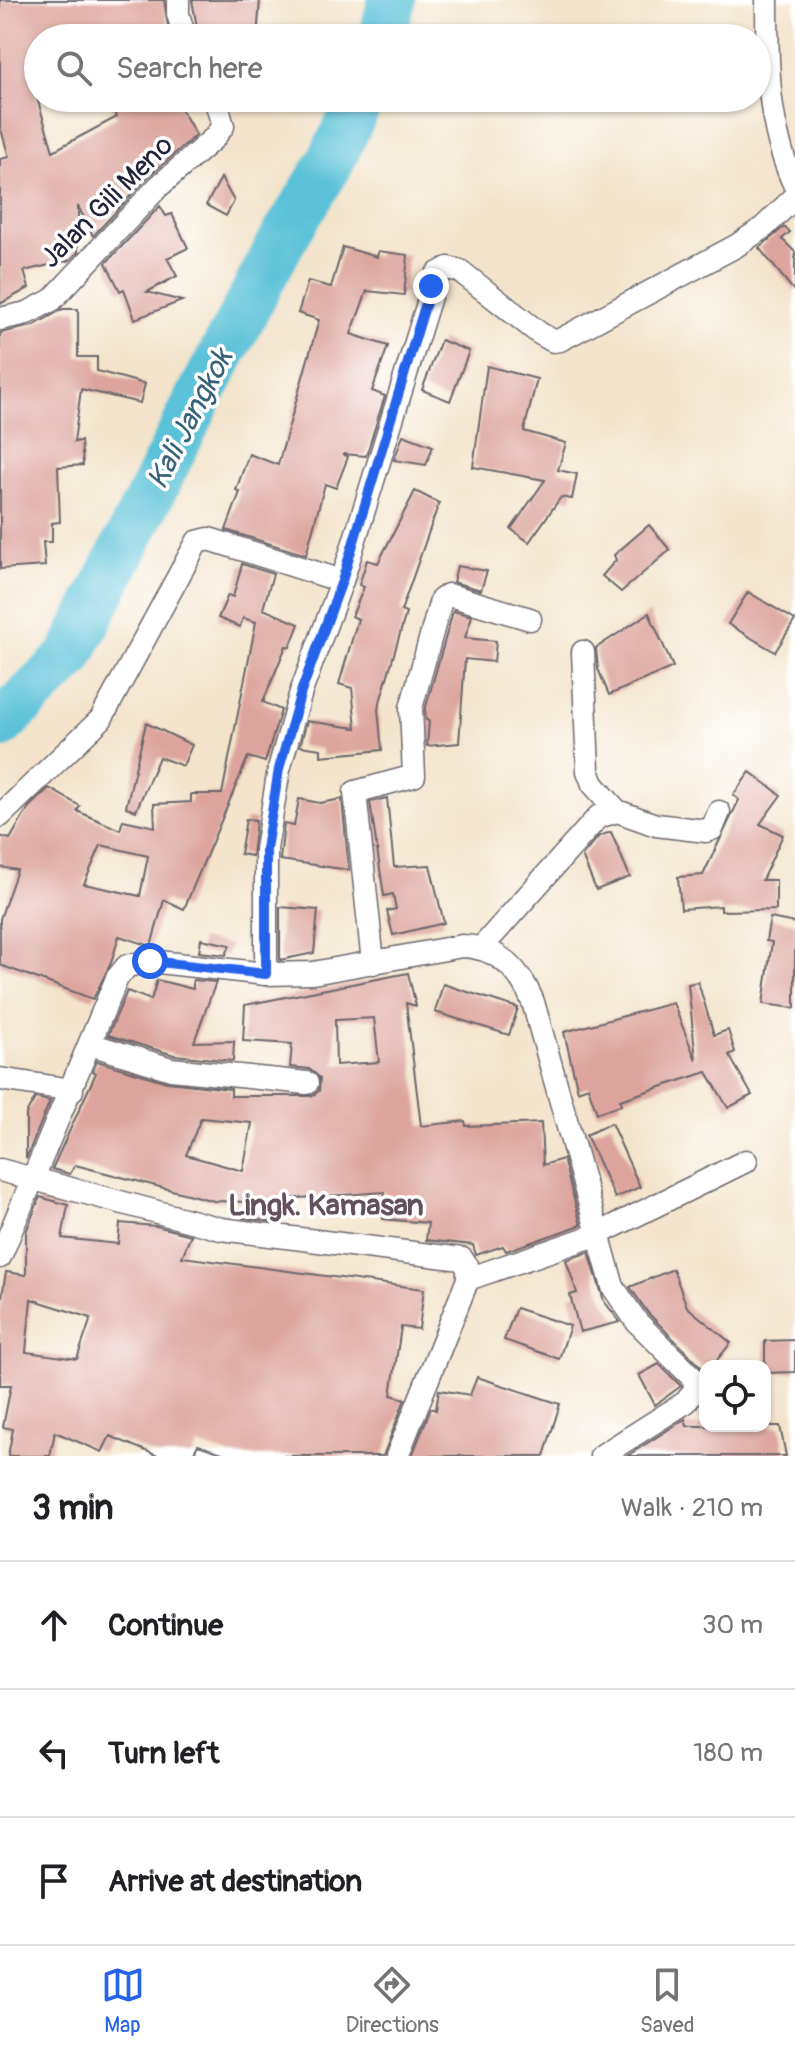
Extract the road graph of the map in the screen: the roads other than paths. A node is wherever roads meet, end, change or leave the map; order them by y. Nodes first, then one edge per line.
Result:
1 (178, 0) edge
2 (767, 0) edge
3 (181, 24) edge
4 (767, 24) edge
5 (771, 105) edge
6 (222, 112) edge
7 (795, 186) edge
8 (795, 197) edge
9 (0, 319) edge
10 (342, 581) junction
11 (530, 619) dead end
12 (583, 652) dead end
13 (617, 811) junction
14 (719, 812) dead end
15 (0, 816) edge
16 (483, 946) junction
17 (373, 963) junction
18 (266, 974) junction
19 (90, 1044) junction
20 (0, 1079) edge
21 (307, 1083) dead end
22 (72, 1090) junction
23 (746, 1161) dead end
24 (0, 1170) edge
25 (31, 1181) junction
26 (596, 1235) junction
27 (0, 1257) edge
28 (468, 1279) junction
29 (397, 1456) edge
30 (601, 1456) edge

1 - 3 street
2 - 4 street
5 - 7 street
6 - 9 street, Jalan Gili Meno
8 - 10 street
10 - 15 street
10 - 18 street
11 - 17 street
12 - 13 street
13 - 14 street
13 - 16 street
16 - 17 street
16 - 26 street
17 - 18 street
18 - 19 street
19 - 21 street
19 - 22 street
20 - 22 street
22 - 25 street
23 - 26 street
24 - 25 street
25 - 27 street
25 - 28 street
26 - 28 street
26 - 30 street
28 - 29 street

